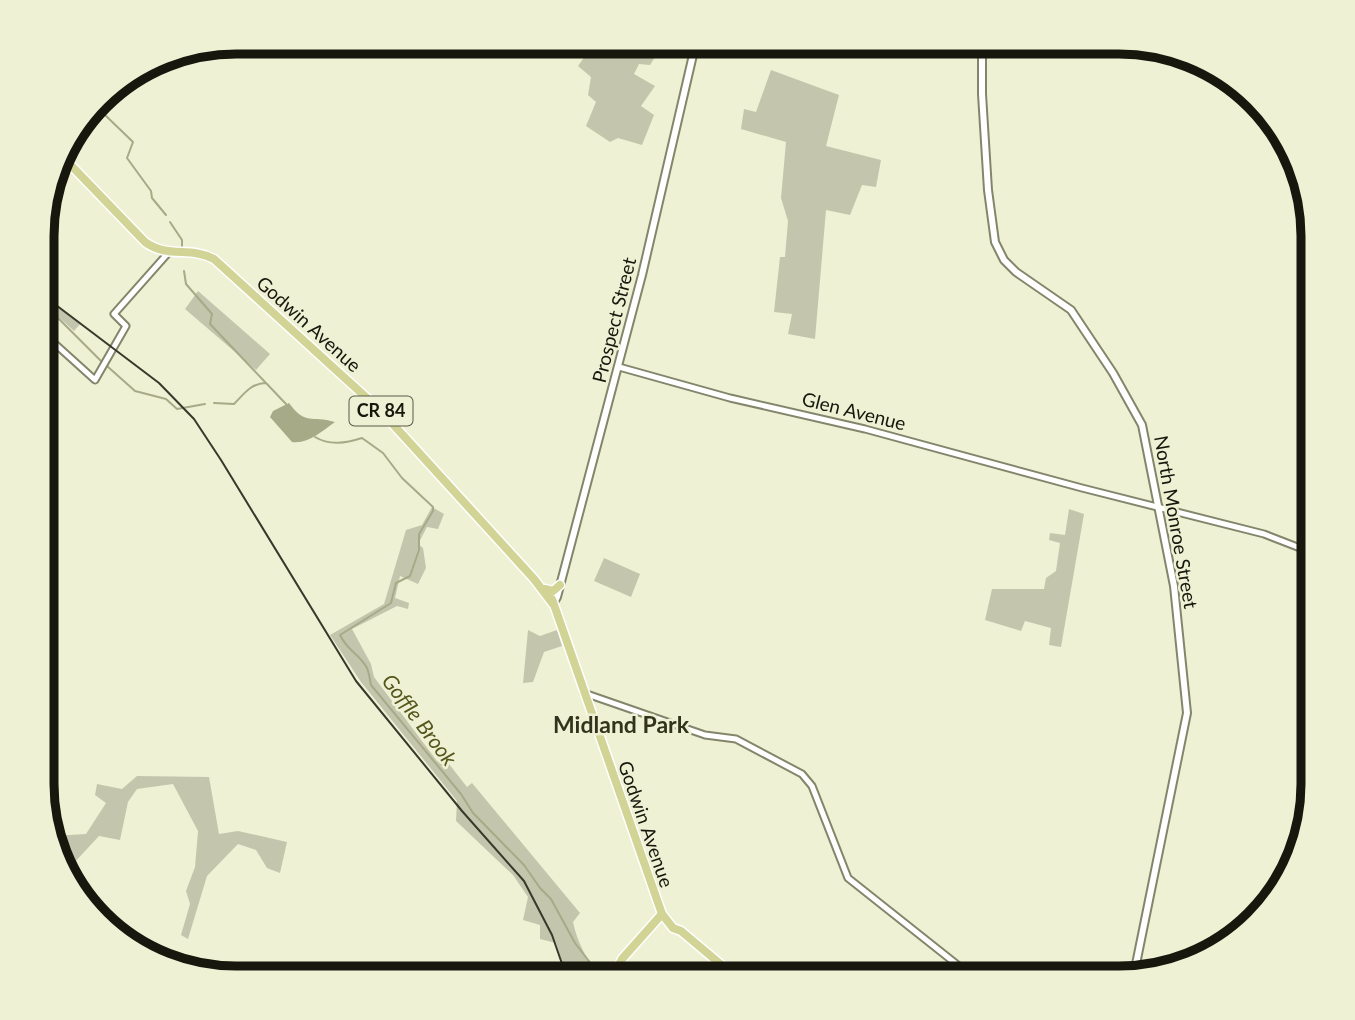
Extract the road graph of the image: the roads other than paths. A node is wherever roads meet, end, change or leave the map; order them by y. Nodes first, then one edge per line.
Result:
1 (693, 55) edge
2 (982, 55) edge
3 (70, 164) edge
4 (169, 252) junction
5 (54, 343) edge
6 (619, 367) junction
7 (1158, 507) junction
8 (1300, 548) edge
9 (560, 585) junction
10 (543, 587) junction
11 (553, 604) junction
12 (584, 693) junction
13 (658, 917) junction
14 (674, 929) junction
15 (645, 930) junction
16 (618, 965) edge
17 (1136, 965) edge
18 (721, 966) edge
19 (959, 966) edge

1 - 6 main road, Prospect Street
2 - 7 main road, North Monroe Street
3 - 4 main road, Godwin Avenue / CR 84
4 - 5 street
4 - 10 main road, Godwin Avenue / CR 84
6 - 7 street, Glen Avenue
6 - 9 main road, Prospect Street
7 - 8 street, Glen Avenue
7 - 17 main road, North Monroe Street
9 - 10 main road
9 - 11 main road, Prospect Street
10 - 11 main road, Godwin Avenue / CR 84
11 - 12 main road, Godwin Avenue / CR 84
12 - 13 main road, Godwin Avenue / CR 84
12 - 19 street
13 - 14 main road, Godwin Avenue
13 - 15 main road
14 - 15 main road
14 - 18 main road, Godwin Avenue
15 - 16 main road

